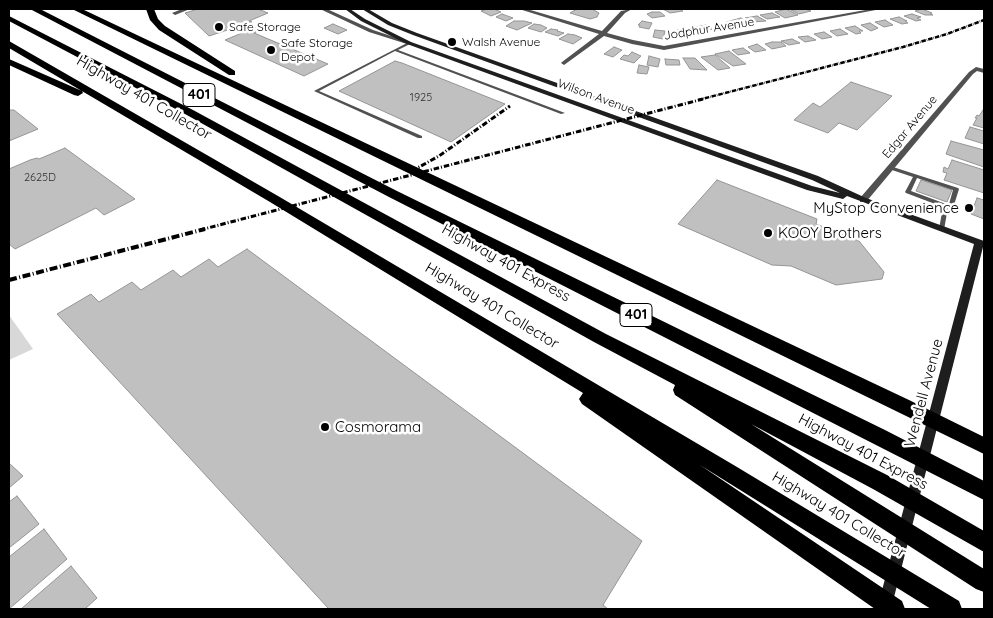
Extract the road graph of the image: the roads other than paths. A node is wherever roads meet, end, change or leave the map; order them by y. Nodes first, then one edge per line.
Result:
1 (34, 9) edge
2 (76, 9) edge
3 (150, 9) edge
4 (187, 9) edge
5 (323, 9) edge
6 (347, 9) edge
7 (365, 9) edge
8 (522, 9) edge
9 (630, 9) edge
10 (878, 9) edge
11 (620, 10) edge
12 (175, 13) dead end
13 (9, 18) edge
14 (604, 34) junction
15 (9, 44) edge
16 (408, 44) junction
17 (395, 50) junction
18 (9, 62) edge
19 (564, 63) dead end
20 (984, 70) edge
21 (563, 113) dead end
22 (132, 115) junction
23 (306, 118) junction
24 (420, 137) dead end
25 (891, 168) junction
26 (916, 176) junction
27 (864, 200) junction
28 (946, 206) junction
29 (942, 229) junction
30 (982, 244) edge
31 (480, 323) junction
32 (600, 338) junction
33 (976, 442) edge
34 (984, 491) edge
35 (984, 542) edge
36 (984, 581) edge
37 (942, 604) edge
38 (884, 609) edge
39 (894, 609) edge

1 - 34 highway, Highway 401 Express / 401
2 - 23 highway, 401
3 - 23 highway
4 - 12 street
5 - 16 street, Wilson Avenue
6 - 16 main road
7 - 27 main road, Wilson Avenue
8 - 14 street, Jodphur Avenue
9 - 11 street
10 - 14 street, Jodphur Avenue
11 - 14 street
13 - 32 highway, Highway 401 Express / 401
14 - 19 street
15 - 22 highway, Highway 401 Collector
16 - 17 lane
16 - 27 main road, Wilson Avenue
17 - 21 lane
17 - 24 lane
18 - 22 highway
20 - 25 street, Edgar Avenue
22 - 31 highway, Highway 401 Collector
23 - 33 highway, 401
25 - 26 lane
25 - 27 street, Edgar Avenue
26 - 28 lane
26 - 28 lane
27 - 29 main road, Wilson Avenue
28 - 29 lane
29 - 30 main road, Wilson Avenue
30 - 38 main road, Wendell Avenue
31 - 37 highway, Highway 401 Collector
31 - 39 highway
32 - 35 highway, Highway 401 Express / 401
32 - 36 highway

